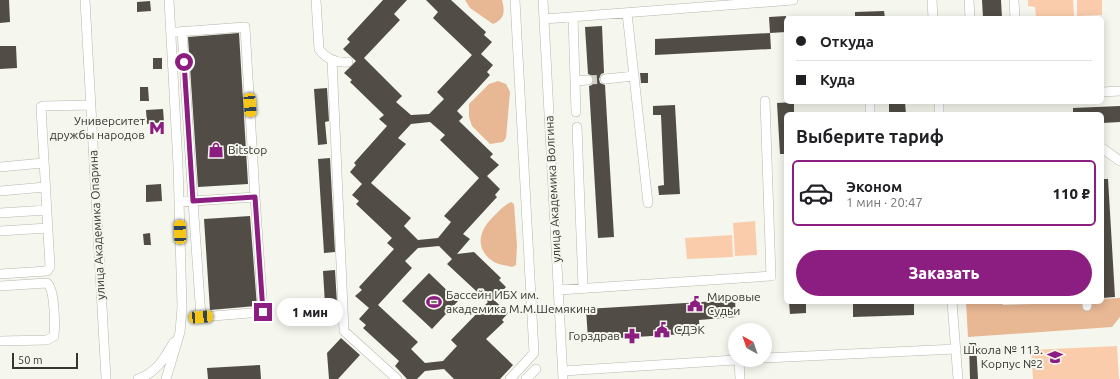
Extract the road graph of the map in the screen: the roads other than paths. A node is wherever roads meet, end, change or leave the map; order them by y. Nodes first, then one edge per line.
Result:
1 (85, 0) edge
2 (169, 0) edge
3 (316, 0) edge
4 (515, 0) edge
5 (543, 0) edge
6 (793, 0) edge
7 (932, 0) edge
8 (969, 0) edge
9 (1014, 0) edge
10 (627, 13) junction
11 (934, 16) edge
12 (970, 16) edge
13 (1015, 16) edge
14 (573, 17) junction
15 (544, 19) junction
16 (171, 32) junction
17 (182, 32) junction
18 (332, 60) junction
19 (348, 62) dead end
20 (634, 76) junction
21 (605, 78) tunnel mouth
22 (588, 80) tunnel mouth
23 (575, 81) junction
24 (1120, 91) edge
25 (1104, 92) edge
26 (765, 101) dead end
27 (90, 105) junction
28 (576, 112) dead end
29 (577, 126) dead end
30 (1104, 149) edge
31 (1120, 161) edge
32 (43, 163) junction
33 (0, 167) edge
34 (45, 187) junction
35 (0, 191) edge
36 (255, 197) junction
37 (193, 201) junction
38 (179, 202) junction
39 (648, 202) dead end
40 (46, 210) junction
41 (0, 213) edge
42 (48, 228) junction
43 (0, 231) edge
44 (0, 274) edge
45 (0, 286) edge
46 (583, 288) junction
47 (558, 290) junction
48 (952, 304) edge
49 (180, 332) junction
50 (0, 341) edge
51 (956, 349) junction
52 (772, 358) edge
53 (728, 361) edge
54 (739, 367) edge
55 (536, 369) dead end
56 (563, 375) edge
57 (106, 379) edge
58 (138, 379) edge
59 (166, 379) edge
60 (397, 379) edge
61 (510, 379) edge
62 (526, 379) edge
63 (740, 379) edge
64 (958, 379) edge

1 - 27 street, улица Академика Опарина
2 - 16 street
3 - 18 street
4 - 61 street
5 - 15 street, улица Академика Волгина
6 - 10 street
7 - 11 street
8 - 12 street
9 - 13 street
10 - 14 street
10 - 20 street
14 - 15 street
14 - 23 street
15 - 47 street, улица Академика Волгина
16 - 17 street
16 - 38 street
17 - 36 street
17 - 37 street
18 - 19 street
18 - 60 street
20 - 21 street
20 - 39 street
22 - 23 street
23 - 28 street
24 - 25 street
26 - 46 street
27 - 32 street
27 - 57 street, улица Академика Опарина
29 - 46 street
30 - 31 street
32 - 33 street
32 - 34 street
34 - 35 street
34 - 40 street
36 - 37 street
36 - 37 street
37 - 38 street
38 - 49 street
40 - 41 street
40 - 42 street
42 - 43 street
42 - 44 street
45 - 50 street
46 - 47 street
47 - 56 street, улица Академика Волгина
48 - 51 street
49 - 58 street
49 - 59 street
51 - 52 street
51 - 64 street
53 - 56 street
54 - 63 street
55 - 62 street

